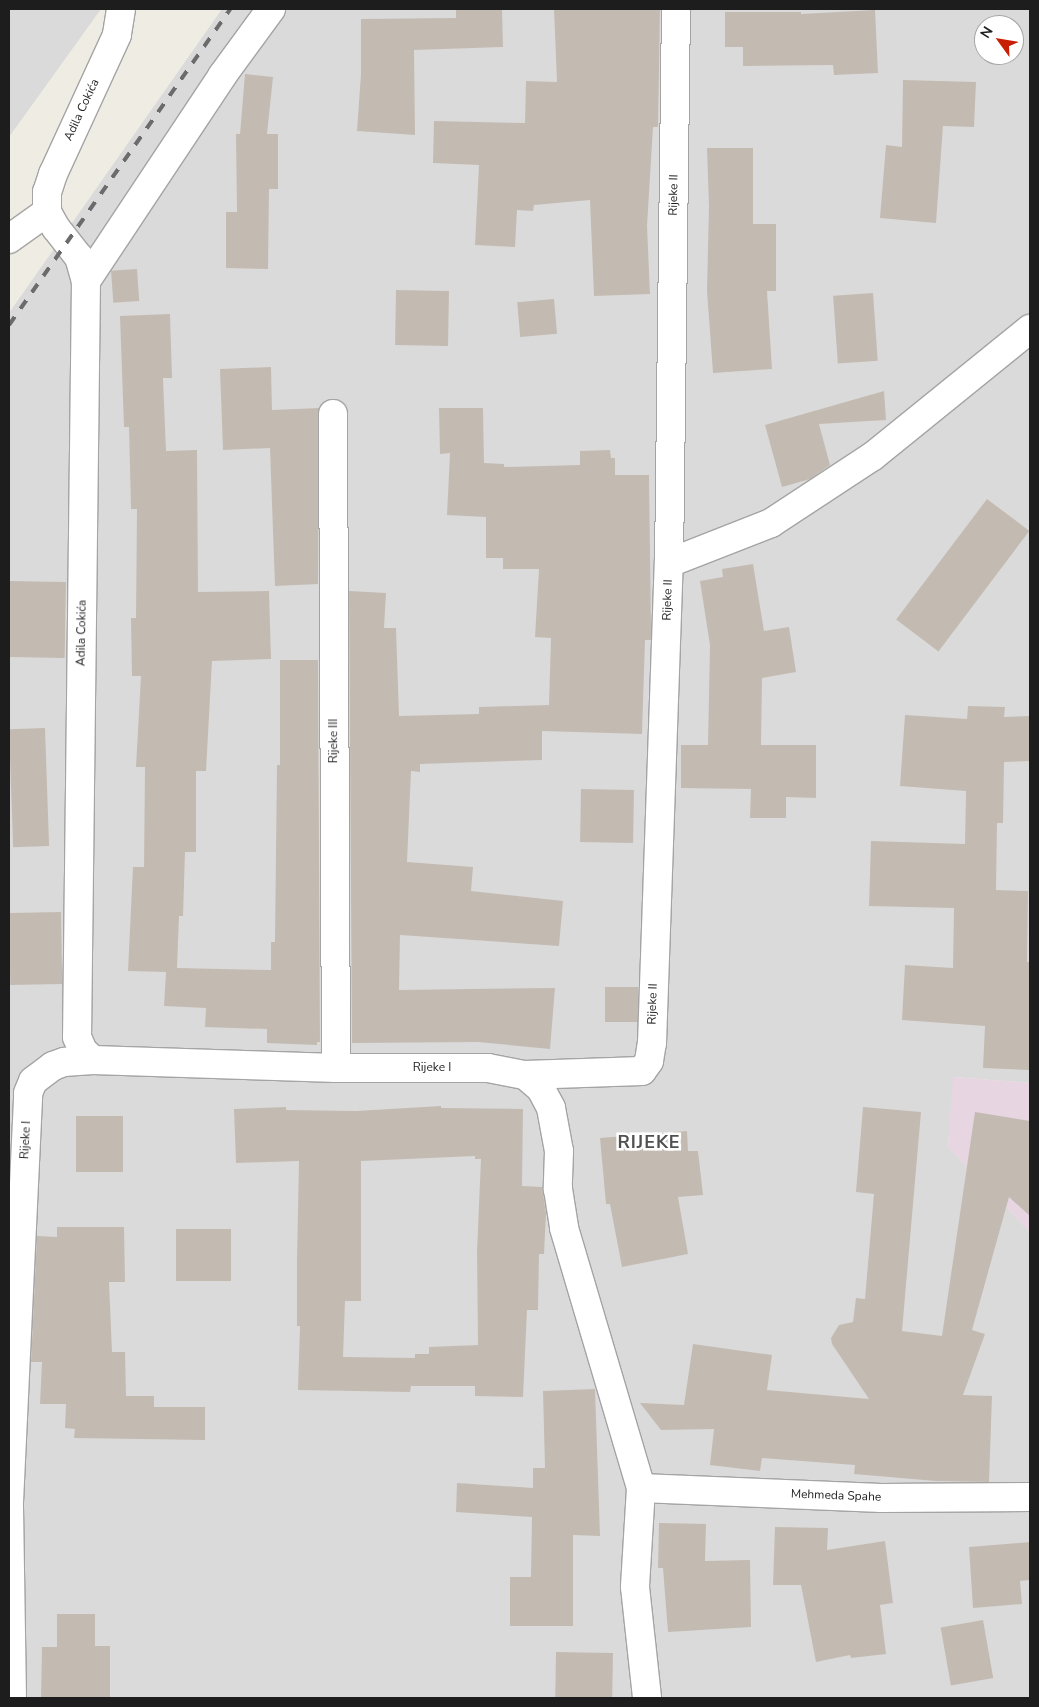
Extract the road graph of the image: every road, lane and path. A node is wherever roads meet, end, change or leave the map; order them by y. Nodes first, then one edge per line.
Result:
1 (121, 9) edge
2 (271, 9) edge
3 (676, 9) edge
4 (47, 212) junction
5 (9, 239) edge
6 (86, 281) junction
7 (1030, 329) edge
8 (332, 414) dead end
9 (669, 563) junction
10 (93, 1060) junction
11 (336, 1068) junction
12 (525, 1075) junction
13 (641, 1488) junction
14 (1030, 1497) edge
15 (12, 1698) edge
16 (647, 1698) edge

1 - 4 street, Adila Cokića
2 - 6 street
3 - 9 street, Rijeke II
4 - 5 street
4 - 6 street, Adila Cokića
6 - 10 street, Adila Cokića
7 - 9 street
8 - 11 street, Rijeke III
9 - 12 street, Rijeke II
10 - 11 street, Rijeke I
10 - 15 street, Rijeke I
11 - 12 street, Rijeke I
12 - 13 street
13 - 14 street, Mehmeda Spahe
13 - 16 street

